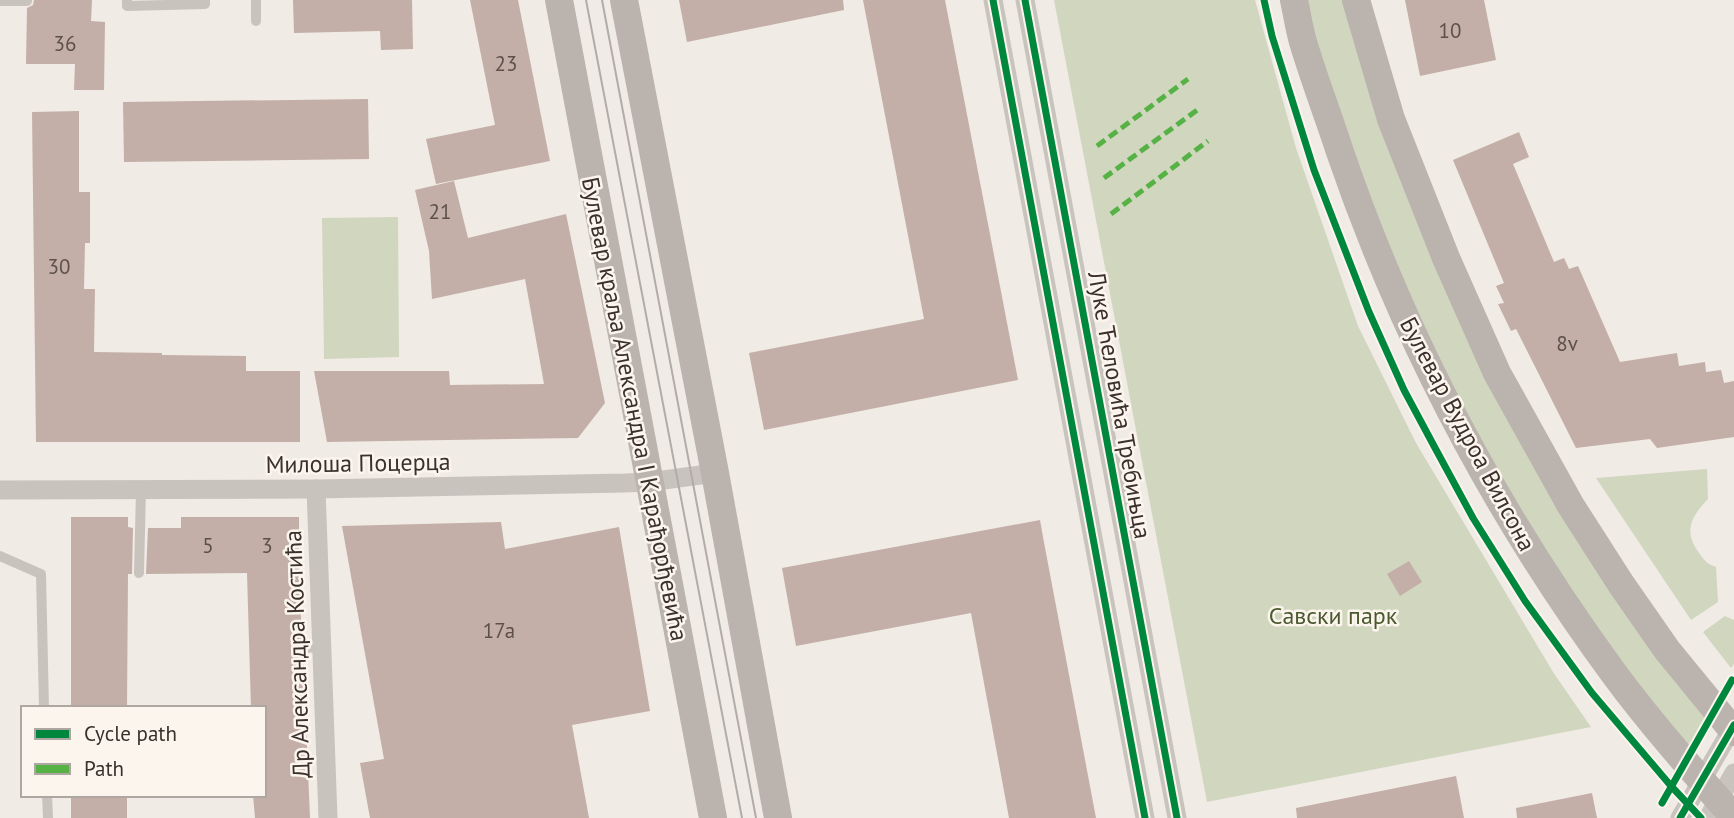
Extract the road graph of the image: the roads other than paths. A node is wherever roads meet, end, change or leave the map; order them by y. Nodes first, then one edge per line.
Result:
1 (127, 0) edge
2 (205, 0) edge
3 (256, 0) edge
4 (559, 0) edge
5 (624, 0) edge
6 (993, 0) edge
7 (1025, 0) edge
8 (1294, 0) edge
9 (1356, 0) edge
10 (0, 1) edge
11 (27, 1) edge
12 (256, 21) dead end
13 (715, 473) junction
14 (649, 482) junction
15 (141, 489) junction
16 (316, 489) junction
17 (0, 490) edge
18 (0, 556) edge
19 (139, 573) dead end
20 (44, 706) edge
21 (1733, 728) edge
22 (1734, 773) edge
23 (47, 797) edge
24 (1715, 804) edge
25 (48, 818) edge
26 (328, 818) edge
27 (713, 818) edge
28 (778, 818) edge
29 (1145, 818) edge
30 (1177, 818) edge
31 (1680, 818) edge

1 - 2 lane
3 - 12 lane
4 - 14 main road, Булевар краља Александра I Карађорђевића
5 - 13 main road
6 - 29 street, Луке Ћеловића Требињца
7 - 30 street, Луке Ћеловића Требињца
8 - 24 main road, Булевар Вудроа Вилсона
9 - 21 main road
10 - 11 lane
13 - 14 street, Милоша Поцерца
13 - 28 main road
14 - 16 street, Милоша Поцерца
14 - 27 main road, Булевар краља Александра I Карађорђевића
15 - 16 street, Милоша Поцерца
15 - 17 street, Милоша Поцерца
15 - 19 lane
16 - 26 street, Др Александра Костића
18 - 20 lane
21 - 24 street
22 - 24 street
23 - 25 lane
24 - 31 street

